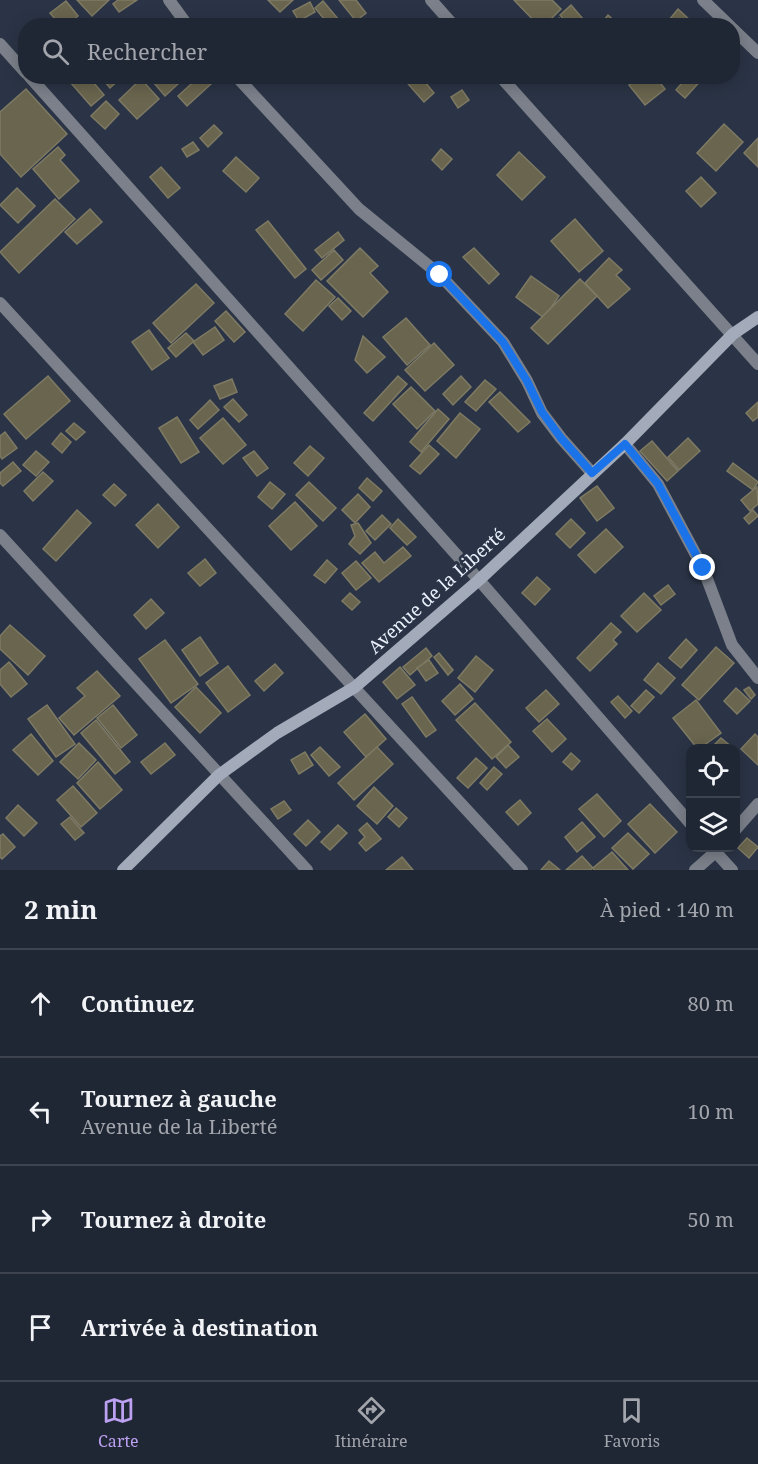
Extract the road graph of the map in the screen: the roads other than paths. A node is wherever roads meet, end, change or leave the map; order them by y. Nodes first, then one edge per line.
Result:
1 (169, 0) edge
2 (431, 0) edge
3 (703, 0) edge
4 (182, 18) edge
5 (447, 18) edge
6 (722, 18) edge
7 (740, 36) edge
8 (0, 44) edge
9 (758, 53) edge
10 (18, 64) edge
11 (36, 84) edge
12 (243, 84) edge
13 (507, 84) edge
14 (0, 303) edge
15 (758, 317) edge
16 (733, 334) junction
17 (758, 364) edge
18 (625, 444) junction
19 (592, 473) junction
20 (0, 535) edge
21 (479, 580) junction
22 (758, 678) edge
23 (355, 687) junction
24 (219, 775) junction
25 (758, 804) edge
26 (686, 818) edge
27 (740, 824) edge
28 (713, 852) edge
29 (718, 852) edge
30 (123, 870) edge
31 (307, 870) edge
32 (522, 870) edge
33 (695, 870) edge
34 (732, 870) edge

1 - 4 street
2 - 5 street
3 - 6 street
7 - 9 street
8 - 10 street
11 - 21 street
12 - 19 street
13 - 16 street
14 - 23 street
15 - 16 street, Avenue de la Liberté
16 - 17 street
16 - 18 street, Avenue de la Liberté
18 - 19 street, Avenue de la Liberté
18 - 22 street
19 - 21 street, Avenue de la Liberté
20 - 24 street
21 - 23 street, Avenue de la Liberté
21 - 26 street
23 - 24 street, Avenue de la Liberté
23 - 32 street
24 - 30 street, Avenue de la Liberté
24 - 31 street
25 - 27 street
28 - 33 street
29 - 34 street

